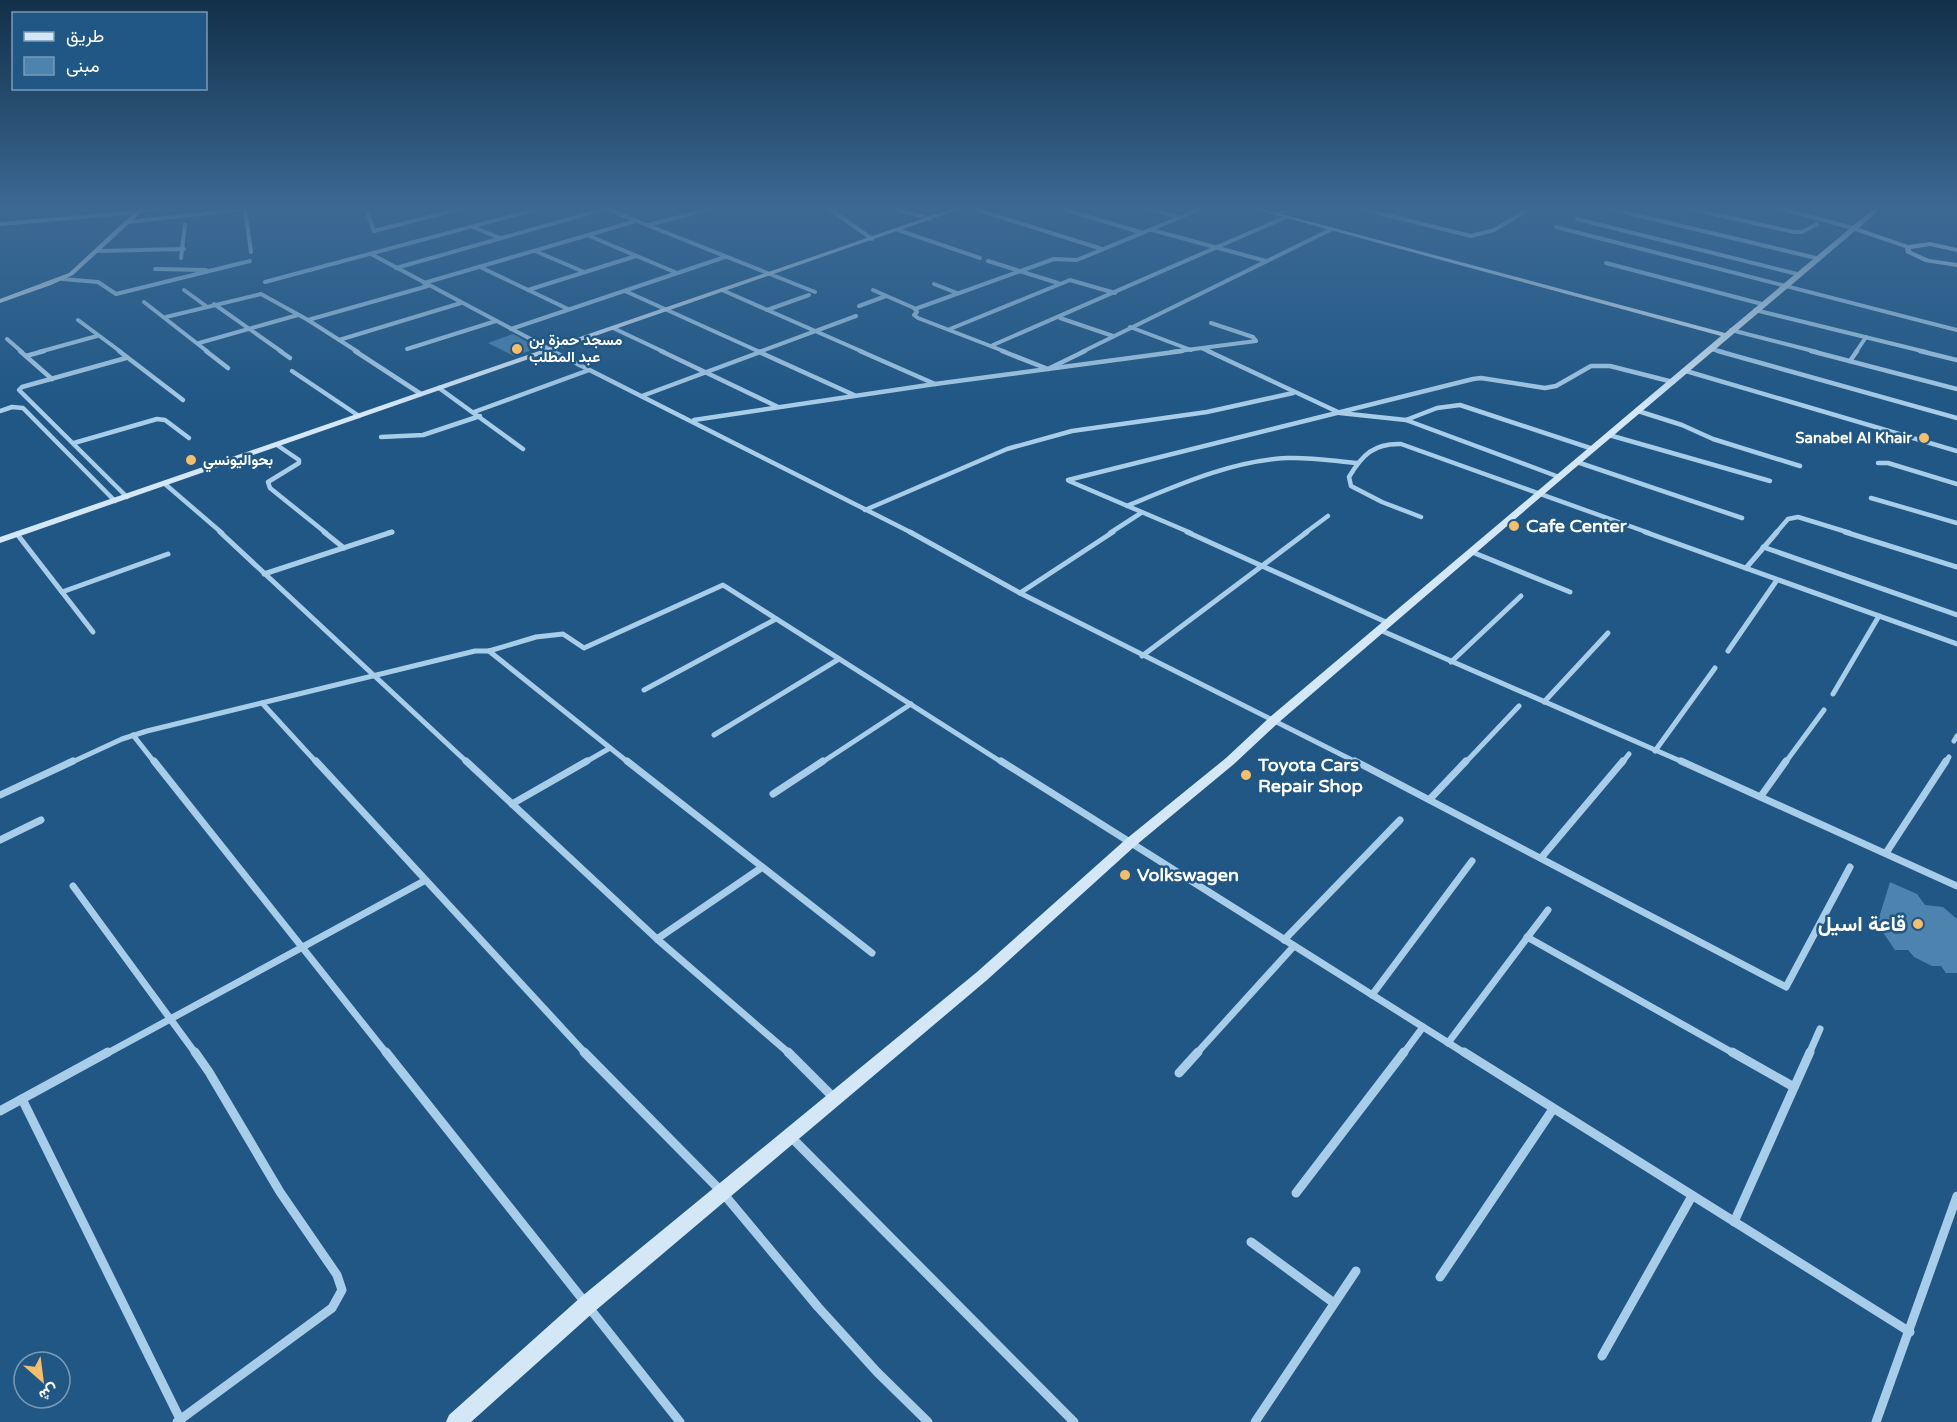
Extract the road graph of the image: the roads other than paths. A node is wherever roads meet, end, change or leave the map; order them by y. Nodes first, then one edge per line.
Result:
1 (68, 275) edge
2 (194, 275) edge
3 (290, 275) edge
4 (409, 275) edge
5 (455, 275) edge
6 (497, 275) edge
7 (574, 275) edge
8 (671, 275) edge
9 (766, 275) edge
10 (773, 275) edge
11 (1007, 275) edge
12 (1034, 275) edge
13 (1155, 275) edge
14 (1236, 275) edge
15 (1509, 275) edge
16 (1649, 275) edge
17 (1741, 275) edge
18 (1795, 275) edge
19 (62, 279) junction
20 (265, 282) dead end
21 (1059, 283) junction
22 (934, 284) dead end
23 (426, 285) junction
24 (1782, 286) junction
25 (184, 290) dead end
26 (528, 290) junction
27 (722, 290) junction
28 (873, 290) dead end
29 (625, 291) junction
30 (815, 292) dead end
31 (958, 293) junction
32 (1115, 293) junction
33 (809, 296) dead end
34 (886, 296) junction
35 (0, 300) edge
36 (144, 302) dead end
37 (462, 303) junction
38 (214, 304) junction
39 (206, 306) junction
40 (859, 306) dead end
41 (1758, 307) junction
42 (569, 309) junction
43 (668, 309) junction
44 (915, 309) junction
45 (766, 310) junction
46 (298, 315) junction
47 (856, 316) dead end
48 (165, 317) junction
49 (1059, 318) junction
50 (78, 320) dead end
51 (308, 320) junction
52 (496, 321) junction
53 (1211, 323) dead end
54 (1130, 327) junction
55 (613, 328) junction
56 (249, 329) junction
57 (511, 329) junction
58 (949, 329) junction
59 (1957, 330) edge
60 (813, 331) junction
61 (1728, 333) junction
62 (97, 336) junction
63 (1113, 336) junction
64 (1866, 338) junction
65 (7, 339) dead end
66 (339, 340) junction
67 (199, 343) junction
68 (993, 345) junction
69 (407, 349) dead end
70 (1202, 349) junction
71 (1711, 349) junction
72 (550, 350) junction
73 (1192, 350) junction
74 (760, 351) junction
75 (26, 356) junction
76 (126, 358) junction
77 (290, 358) dead end
78 (1957, 360) edge
79 (1850, 361) junction
80 (228, 368) dead end
81 (589, 370) junction
82 (1046, 370) junction
83 (292, 371) dead end
84 (705, 372) junction
85 (1686, 372) junction
86 (52, 379) junction
87 (1673, 382) junction
88 (935, 384) junction
89 (439, 388) junction
90 (1957, 389) edge
91 (1293, 393) junction
92 (422, 394) junction
93 (642, 396) junction
94 (855, 396) junction
95 (183, 400) dead end
96 (778, 407) junction
97 (0, 411) edge
98 (1638, 411) junction
99 (474, 412) junction
100 (1340, 413) junction
101 (480, 416) junction
102 (359, 417) junction
103 (1957, 418) edge
104 (693, 420) junction
105 (1406, 420) junction
106 (1610, 435) junction
107 (381, 437) dead end
108 (189, 438) dead end
109 (74, 443) junction
110 (278, 445) junction
111 (1593, 448) junction
112 (523, 449) dead end
113 (1957, 451) edge
114 (1577, 462) junction
115 (1357, 463) junction
116 (1878, 463) dead end
117 (1800, 466) dead end
118 (1558, 477) junction
119 (1770, 481) dead end
120 (165, 484) junction
121 (1957, 484) edge
122 (1540, 493) junction
123 (127, 497) junction
124 (1871, 498) dead end
125 (115, 501) junction
126 (1127, 507) junction
127 (866, 510) junction
128 (1141, 513) junction
129 (1328, 516) dead end
130 (1421, 517) dead end
131 (1742, 518) dead end
132 (1957, 523) edge
133 (392, 532) dead end
134 (17, 534) junction
135 (0, 540) edge
136 (1763, 547) junction
137 (344, 548) junction
138 (1472, 552) junction
139 (168, 554) dead end
140 (1262, 564) junction
141 (1957, 567) edge
142 (1746, 568) junction
143 (264, 574) junction
144 (1778, 580) junction
145 (62, 592) junction
146 (1570, 592) dead end
147 (1020, 593) junction
148 (1521, 596) dead end
149 (1957, 615) edge
150 (1879, 616) junction
151 (776, 619) junction
152 (1384, 627) junction
153 (93, 632) dead end
154 (1608, 633) dead end
155 (1957, 644) edge
156 (489, 651) junction
157 (1728, 651) dead end
158 (1142, 656) junction
159 (839, 659) junction
160 (1452, 662) junction
161 (1715, 668) dead end
162 (374, 676) junction
163 (644, 690) dead end
164 (1833, 694) dead end
165 (1544, 702) junction
166 (262, 703) junction
167 (911, 704) junction
168 (1519, 706) dead end
169 (1824, 710) dead end
170 (1274, 720) junction
171 (133, 735) junction
172 (714, 735) dead end
173 (610, 748) junction
174 (1656, 751) junction
175 (1629, 754) dead end
176 (1949, 757) dead end
177 (773, 794) dead end
178 (0, 795) edge
179 (1761, 796) junction
180 (1430, 800) junction
181 (512, 804) junction
182 (41, 820) dead end
183 (1400, 820) dead end
184 (0, 840) edge
185 (1130, 843) junction
186 (1886, 853) junction
187 (1541, 858) junction
188 (1472, 861) dead end
189 (1850, 867) dead end
190 (761, 868) junction
191 (424, 881) junction
192 (73, 886) dead end
193 (1957, 886) edge
194 (1548, 910) dead end
195 (1527, 937) junction
196 (657, 939) junction
197 (1284, 940) junction
198 (1294, 946) junction
199 (302, 948) junction
200 (872, 953) dead end
201 (1372, 995) junction
202 (170, 1017) junction
203 (1423, 1027) junction
204 (1820, 1029) dead end
205 (1448, 1043) junction
206 (1179, 1073) dead end
207 (1794, 1087) junction
208 (22, 1099) junction
209 (835, 1099) junction
210 (1553, 1109) junction
211 (0, 1111) edge
212 (790, 1136) junction
213 (722, 1192) junction
214 (1296, 1193) dead end
215 (1692, 1196) junction
216 (1957, 1196) edge
217 (1734, 1222) junction
218 (1251, 1242) dead end
219 (1356, 1271) dead end
220 (1440, 1277) dead end
221 (1334, 1303) junction
222 (588, 1304) junction
223 (1910, 1332) junction
224 (1602, 1356) dead end
225 (180, 1421) edge
226 (456, 1422) edge
227 (680, 1422) edge
228 (928, 1422) edge
229 (1074, 1422) edge
230 (1255, 1422) edge
231 (1876, 1422) edge

1 - 19 street
2 - 19 street
3 - 20 street
4 - 23 street
5 - 23 street
6 - 26 street
7 - 26 street
8 - 29 street
9 - 27 street
10 - 30 street
11 - 31 street
12 - 21 street
13 - 32 street
14 - 54 street
15 - 61 street
16 - 41 street
17 - 24 street
18 - 24 street
19 - 35 street
21 - 32 street
21 - 58 street
22 - 31 street
23 - 37 street
23 - 51 street
24 - 41 street
24 - 59 street
25 - 39 street
26 - 42 street
27 - 43 street
27 - 45 street
28 - 34 street
29 - 42 street
29 - 43 street
31 - 44 street
32 - 49 street
33 - 45 street
34 - 40 street
34 - 44 street
36 - 48 street
37 - 52 street
37 - 66 street
38 - 39 street
38 - 46 street
38 - 56 street
39 - 48 street
41 - 61 street
41 - 64 street
42 - 57 street
43 - 55 street
43 - 74 street
44 - 58 street
45 - 60 street
46 - 51 street
46 - 56 street
47 - 60 street
48 - 67 street
49 - 63 street
49 - 68 street
50 - 62 street
51 - 66 street
52 - 57 street
52 - 69 street
53 - 70 street
54 - 63 street
54 - 73 street
55 - 72 street
55 - 84 street
56 - 67 street
56 - 77 street
57 - 72 street
58 - 68 street
60 - 74 street
60 - 88 street
61 - 71 street
61 - 79 street
62 - 75 street
62 - 76 street
63 - 82 street
64 - 78 street
64 - 79 street
65 - 75 street
66 - 92 street
67 - 80 street
68 - 82 street
70 - 73 street
70 - 91 street
71 - 85 street
71 - 103 street
72 - 81 street
72 - 89 street
73 - 82 street
74 - 84 street
74 - 94 street
75 - 86 street
76 - 86 street
76 - 95 street
79 - 90 street
81 - 93 street
81 - 99 street
82 - 88 street
83 - 102 street
84 - 93 street
84 - 96 street
85 - 87 street
85 - 113 street
86 - 109 street
87 - 98 street
87 - 100 street
88 - 94 street
89 - 92 street
89 - 99 street
91 - 100 street
91 - 127 street
92 - 102 street
93 - 104 street
94 - 96 street
96 - 104 street
97 - 125 street
98 - 106 street
98 - 117 street
99 - 101 street
100 - 105 street
100 - 126 street
101 - 107 street
101 - 112 street
102 - 110 street
104 - 127 street
105 - 111 street
105 - 118 street
106 - 111 street
106 - 119 street
108 - 109 street
109 - 123 street
110 - 120 street
110 - 137 street
111 - 114 street
114 - 118 street
114 - 131 street
115 - 122 street
115 - 126 street
115 - 130 street
116 - 121 street
118 - 122 street
120 - 123 street
120 - 143 street
122 - 138 street
122 - 142 street
123 - 125 street
124 - 132 street
125 - 134 street
126 - 128 street
127 - 147 street
128 - 140 street
128 - 147 street
129 - 140 street
133 - 137 street
134 - 135 street
134 - 145 street
136 - 141 street
136 - 142 street
136 - 149 street
137 - 143 street
138 - 146 street
138 - 152 street
139 - 145 street
140 - 152 street
140 - 158 street
142 - 144 street
143 - 162 street
144 - 150 street
144 - 157 street
145 - 153 street
147 - 158 street
148 - 160 street
150 - 155 street
150 - 164 street
151 - 156 street
151 - 159 street
151 - 163 street
152 - 160 street
152 - 170 street
154 - 165 street
156 - 162 street
156 - 173 street
158 - 170 street
159 - 167 street
159 - 172 street
160 - 165 street
161 - 174 street
162 - 166 street
162 - 181 street
165 - 174 street
166 - 171 street
166 - 191 street
167 - 177 street
167 - 185 street
168 - 180 street
169 - 179 street
170 - 180 street
170 - 185 street
171 - 178 street
171 - 199 street
173 - 181 street
173 - 190 street
174 - 179 street
175 - 187 street
176 - 186 street
179 - 186 street
180 - 187 street
181 - 196 street
182 - 184 street
183 - 197 street
185 - 197 street
185 - 209 street
186 - 193 street
187 - 189 street
188 - 201 street
190 - 196 street
190 - 200 street
191 - 199 street
191 - 213 street
192 - 202 street
194 - 195 street
195 - 205 street
195 - 207 street
196 - 209 street
197 - 198 street
198 - 201 street
198 - 206 street
199 - 202 street
199 - 222 street
201 - 203 street
202 - 208 street
202 - 225 street
203 - 205 street
203 - 214 street
204 - 207 street
205 - 210 street
207 - 217 street
208 - 211 street
208 - 225 street
209 - 212 street
210 - 215 street
210 - 220 street
212 - 213 street
212 - 229 street
213 - 222 street
213 - 228 street
215 - 217 street
215 - 224 street
216 - 223 street
217 - 223 street
218 - 221 street
219 - 221 street
221 - 230 street
222 - 226 street
222 - 227 street
223 - 231 street

